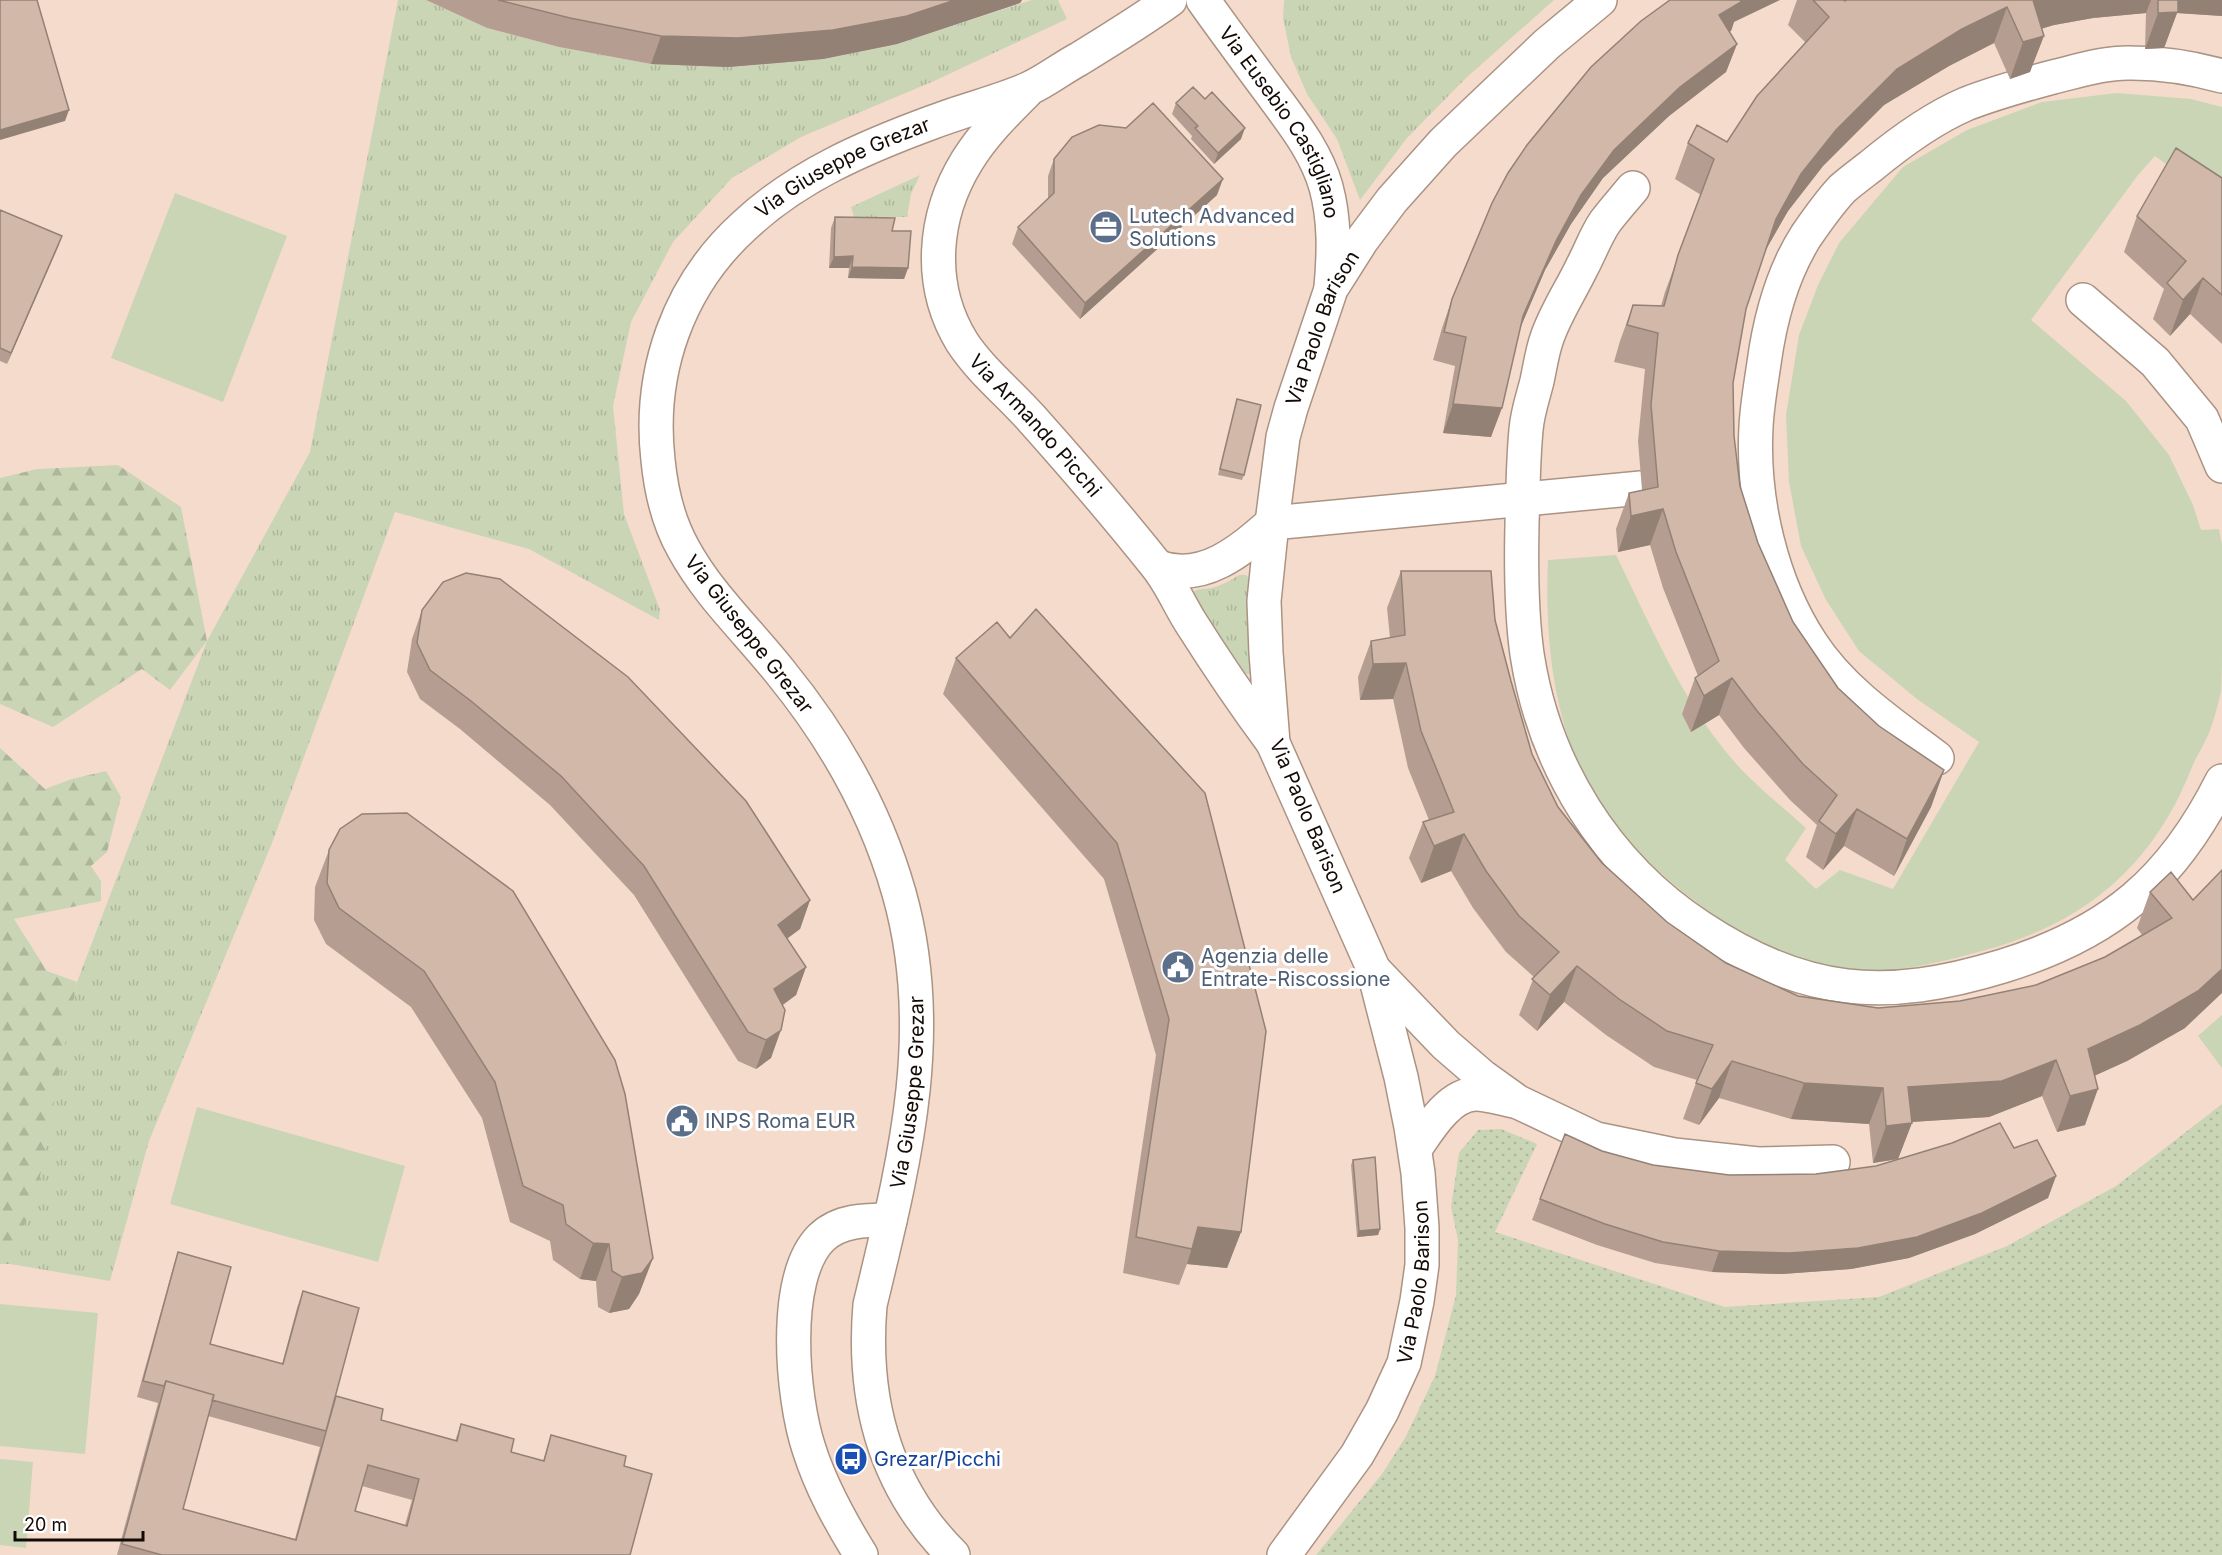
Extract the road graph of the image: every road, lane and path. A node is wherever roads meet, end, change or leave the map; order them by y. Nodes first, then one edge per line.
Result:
1 (1170, 0) edge
2 (1203, 0) edge
3 (1600, 0) edge
4 (2222, 76) edge
5 (1029, 88) junction
6 (1633, 188) dead end
7 (1331, 289) junction
8 (2083, 300) dead end
9 (2222, 466) edge
10 (1641, 488) edge
11 (1522, 500) junction
12 (1272, 523) junction
13 (1158, 567) junction
14 (1273, 743) junction
15 (1937, 758) dead end
16 (2222, 781) edge
17 (1373, 968) junction
18 (1518, 1102) junction
19 (1415, 1149) junction
20 (1833, 1162) dead end
21 (890, 1220) junction
22 (1284, 1551) edge
23 (861, 1555) edge
24 (952, 1555) edge

1 - 5 street, Via Giuseppe Grezar
2 - 7 street, Via Eusebio Castigliano
3 - 7 street, Via Paolo Barison
4 - 15 street
5 - 13 street, Via Armando Picchi
5 - 21 street, Via Giuseppe Grezar
6 - 11 street
7 - 12 street, Via Paolo Barison
8 - 9 street
10 - 11 street
11 - 12 street
11 - 16 street
12 - 13 street
12 - 14 street, Via Paolo Barison
13 - 14 street, Via Armando Picchi
14 - 17 street, Via Paolo Barison
17 - 18 street
17 - 19 street, Via Paolo Barison
18 - 19 street
18 - 20 street
19 - 22 street, Via Paolo Barison
21 - 23 street
21 - 24 street, Via Giuseppe Grezar

